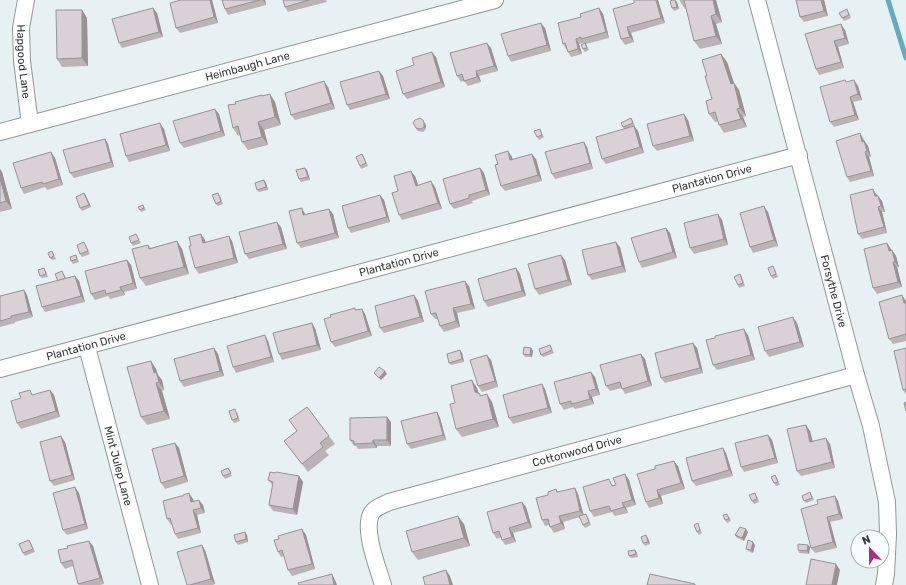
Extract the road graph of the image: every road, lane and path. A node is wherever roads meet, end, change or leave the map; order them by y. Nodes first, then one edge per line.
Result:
1 (26, 0) edge
2 (493, 0) edge
3 (757, 0) edge
4 (30, 124) junction
5 (0, 132) edge
6 (799, 155) junction
7 (87, 347) junction
8 (0, 370) edge
9 (856, 375) junction
10 (150, 585) edge
11 (383, 585) edge
12 (884, 585) edge

1 - 4 street, Hapgood Lane
2 - 4 street, Heimbaugh Lane
3 - 6 street, Forsythe Drive
4 - 5 street, Heimbaugh Lane
6 - 7 street, Plantation Drive
6 - 9 street, Forsythe Drive
7 - 8 street, Plantation Drive
7 - 10 street, Mint Julep Lane
9 - 11 street, Cottonwood Drive
9 - 12 street, Forsythe Drive

